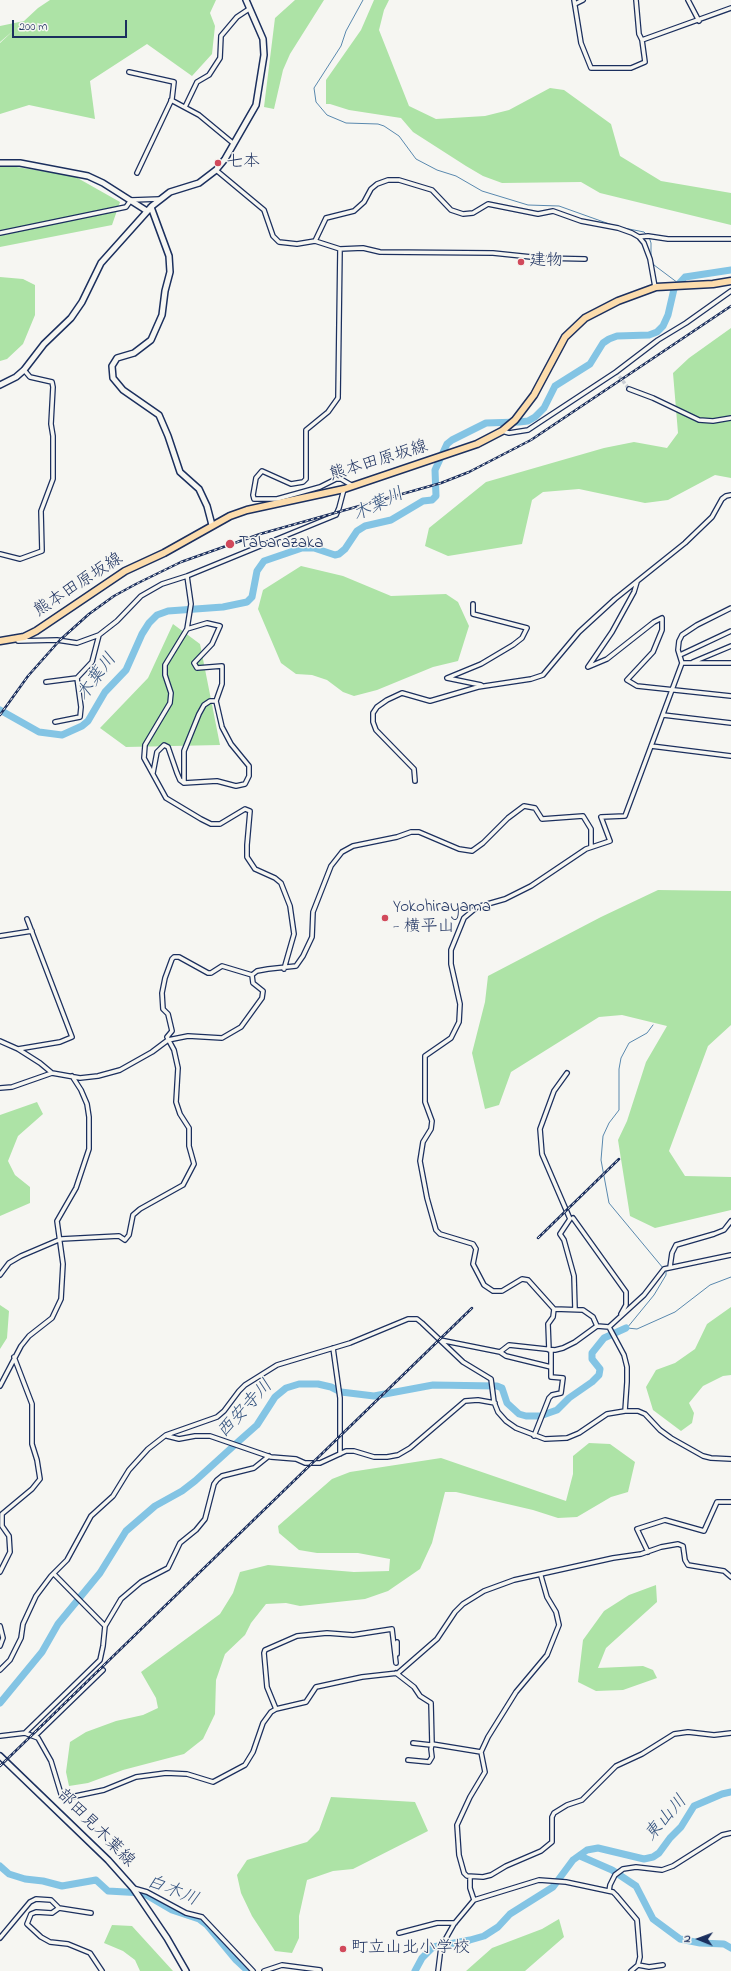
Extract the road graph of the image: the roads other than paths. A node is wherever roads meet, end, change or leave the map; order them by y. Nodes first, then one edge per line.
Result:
1 (246, 0) edge
2 (583, 0) edge
3 (636, 0) edge
4 (688, 0) edge
5 (575, 2) edge
6 (731, 8) edge
7 (249, 9) junction
8 (699, 21) junction
9 (642, 40) junction
10 (129, 72) dead end
11 (171, 100) junction
12 (185, 107) junction
13 (234, 144) junction
14 (0, 163) edge
15 (216, 170) junction
16 (138, 173) dead end
17 (160, 199) junction
18 (131, 200) junction
19 (149, 209) junction
20 (0, 233) edge
21 (639, 237) junction
22 (731, 238) edge
23 (315, 241) junction
24 (340, 249) junction
25 (585, 259) dead end
26 (731, 281) edge
27 (655, 287) junction
28 (731, 291) edge
29 (24, 370) junction
30 (0, 385) edge
31 (629, 389) tunnel mouth
32 (731, 418) edge
33 (502, 431) junction
34 (353, 486) junction
35 (344, 489) junction
36 (731, 495) edge
37 (212, 525) junction
38 (0, 554) edge
39 (187, 576) junction
40 (636, 582) junction
41 (473, 604) dead end
42 (731, 608) edge
43 (187, 629) junction
44 (731, 631) edge
45 (99, 636) junction
46 (0, 641) edge
47 (7, 641) junction
48 (731, 646) edge
49 (680, 655) junction
50 (682, 663) junction
51 (692, 663) junction
52 (731, 663) edge
53 (77, 678) junction
54 (46, 682) dead end
55 (486, 686) junction
56 (672, 689) junction
57 (731, 696) edge
58 (216, 701) junction
59 (662, 715) junction
60 (55, 722) dead end
61 (731, 723) edge
62 (651, 746) junction
63 (731, 756) edge
64 (153, 774) junction
65 (415, 781) dead end
66 (184, 783) junction
67 (591, 847) junction
68 (27, 919) dead end
69 (32, 931) junction
70 (0, 936) edge
71 (284, 969) junction
72 (252, 975) junction
73 (168, 1040) junction
74 (0, 1041) edge
75 (18, 1049) junction
76 (52, 1073) junction
77 (567, 1073) dead end
78 (72, 1076) junction
79 (0, 1088) edge
80 (572, 1218) dead end
81 (731, 1221) edge
82 (61, 1239) junction
83 (731, 1255) edge
84 (670, 1267) junction
85 (0, 1275) edge
86 (554, 1309) junction
87 (576, 1309) junction
88 (620, 1316) junction
89 (597, 1326) junction
90 (609, 1327) junction
91 (439, 1340) junction
92 (333, 1348) junction
93 (550, 1350) junction
94 (500, 1352) junction
95 (14, 1357) junction
96 (551, 1367) junction
97 (0, 1386) edge
98 (495, 1403) junction
99 (625, 1411) junction
100 (166, 1435) junction
101 (534, 1436) junction
102 (340, 1454) junction
103 (269, 1456) junction
104 (731, 1459) edge
105 (731, 1502) edge
106 (648, 1552) junction
107 (0, 1572) edge
108 (54, 1574) junction
109 (541, 1576) junction
110 (731, 1577) edge
111 (0, 1626) edge
112 (104, 1626) junction
113 (0, 1646) edge
114 (0, 1670) edge
115 (103, 1670) dead end
116 (397, 1673) junction
117 (276, 1709) junction
118 (25, 1733) junction
119 (731, 1733) edge
120 (0, 1736) edge
121 (35, 1736) junction
122 (413, 1743) dead end
123 (432, 1745) junction
124 (482, 1752) junction
125 (0, 1756) edge
126 (408, 1760) dead end
127 (731, 1833) edge
128 (470, 1878) junction
129 (134, 1889) junction
130 (609, 1891) junction
131 (474, 1900) junction
132 (58, 1908) junction
133 (91, 1913) dead end
134 (456, 1923) junction
135 (399, 1933) dead end
136 (0, 1938) edge
137 (638, 1965) junction
138 (663, 1965) dead end
139 (320, 1970) edge
140 (102, 1971) edge
141 (186, 1971) edge
142 (253, 1971) edge
143 (264, 1971) edge
144 (438, 1971) edge
145 (631, 1971) edge

1 - 7 street
2 - 5 street
3 - 9 street
4 - 8 street
5 - 9 street
6 - 8 street
7 - 12 street
7 - 13 street
8 - 9 street
10 - 11 street
11 - 12 street
11 - 16 street
12 - 13 street
13 - 15 street
14 - 18 street
15 - 17 street
15 - 23 street
17 - 18 street
17 - 19 street
18 - 19 street
18 - 20 street
19 - 29 street
19 - 37 street
21 - 22 street
21 - 23 street
21 - 27 street
23 - 24 street
24 - 25 street
24 - 34 street
26 - 27 main road, 熊本田原坂線
27 - 33 main road, 熊本田原坂線
28 - 33 street
29 - 30 street
29 - 38 street
31 - 32 street
33 - 34 main road, 熊本田原坂線
34 - 35 main road, 熊本田原坂線
35 - 37 main road, 熊本田原坂線
35 - 39 street
36 - 40 street
37 - 47 main road, 熊本田原坂線
39 - 43 street
39 - 45 street
40 - 55 street
40 - 56 street
41 - 55 street
42 - 49 street
43 - 58 street
43 - 64 street
44 - 49 street
45 - 47 street
45 - 53 street
46 - 47 main road, 熊本田原坂線
48 - 51 street
49 - 50 street
50 - 51 street
50 - 56 street
51 - 52 street
53 - 54 street
53 - 60 street
55 - 65 street
56 - 57 street
56 - 59 street
58 - 66 street
58 - 66 street
59 - 61 street
59 - 62 street
62 - 63 street
62 - 67 street
64 - 66 street
64 - 71 street
67 - 71 street
67 - 86 street
68 - 69 street
69 - 70 street
69 - 75 street
71 - 72 street
72 - 73 street
72 - 73 street
73 - 78 street
73 - 82 street
74 - 75 street
75 - 76 street
76 - 78 street
76 - 79 street
77 - 87 street
78 - 82 street
80 - 88 street
81 - 84 street
82 - 85 street
82 - 95 street
83 - 84 street
84 - 88 street
86 - 87 street
86 - 93 street
87 - 89 street
88 - 90 street
89 - 90 street
89 - 93 street
90 - 99 street
91 - 92 street
91 - 94 street
91 - 98 street
92 - 100 street
92 - 102 street
93 - 94 street
93 - 96 street
94 - 96 street
95 - 97 street
95 - 107 street
96 - 101 street
98 - 101 street
98 - 102 street
99 - 101 street
99 - 104 street
100 - 103 street
100 - 108 street
102 - 103 street
103 - 112 street
105 - 106 street
106 - 109 street
106 - 110 street
108 - 112 street
108 - 114 street
109 - 116 street
109 - 124 street
111 - 113 street
112 - 118 street
115 - 121 street
116 - 117 street
116 - 117 street
116 - 123 street
117 - 121 street
118 - 120 street
118 - 121 street
119 - 128 street
122 - 123 street
123 - 124 street
123 - 126 street
124 - 128 street
125 - 129 street, 部田見木葉線
127 - 130 street
128 - 131 street
129 - 141 street, 部田見木葉線
129 - 142 street
130 - 131 street
130 - 137 street
131 - 134 street
132 - 133 street
132 - 136 street
132 - 140 street
134 - 135 street
134 - 144 street
137 - 138 street
137 - 145 street
139 - 143 street

